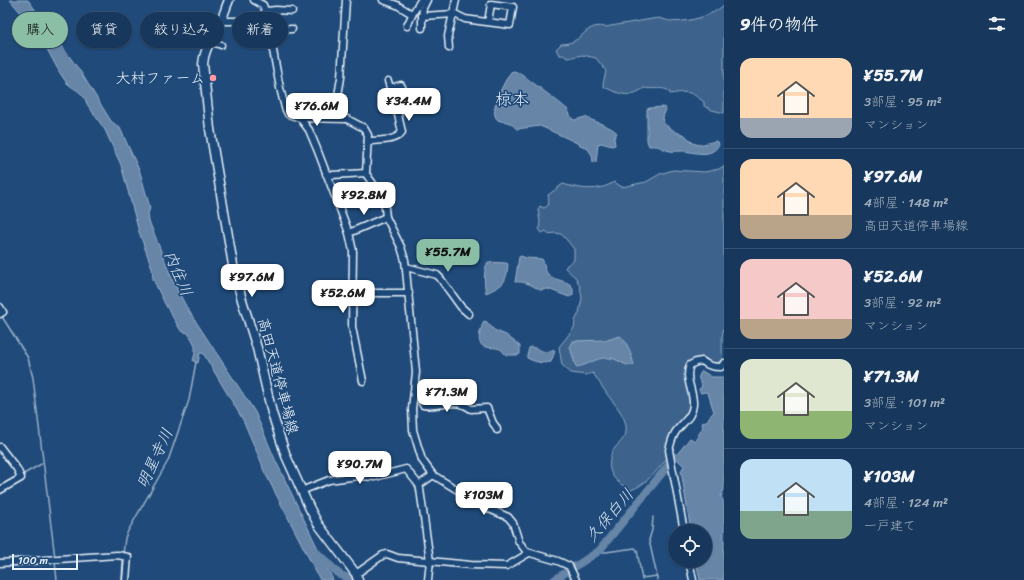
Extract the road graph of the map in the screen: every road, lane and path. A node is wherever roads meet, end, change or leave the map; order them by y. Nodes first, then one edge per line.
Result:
1 (229, 0) edge
2 (254, 0) edge
3 (346, 0) edge
4 (383, 0) edge
5 (421, 0) edge
6 (427, 0) edge
7 (456, 0) edge
8 (292, 11) dead end
9 (266, 12) joint
10 (224, 13) edge
11 (412, 14) junction
12 (453, 14) junction
13 (422, 16) junction
14 (488, 22) dead end
15 (408, 26) dead end
16 (422, 28) dead end
17 (288, 29) edge
18 (292, 29) dead end
19 (207, 48) edge
20 (273, 48) edge
21 (449, 48) dead end
22 (388, 81) dead end
23 (300, 118) junction
24 (334, 118) junction
25 (368, 141) junction
26 (366, 173) junction
27 (326, 174) junction
28 (386, 217) junction
29 (349, 232) junction
30 (406, 267) junction
31 (352, 293) junction
32 (409, 293) junction
33 (0, 307) edge
34 (0, 314) edge
35 (469, 314) dead end
36 (724, 363) edge
37 (363, 381) dead end
38 (415, 389) junction
39 (497, 430) dead end
40 (0, 447) edge
41 (433, 475) junction
42 (419, 484) junction
43 (0, 490) edge
44 (301, 491) junction
45 (683, 524) edge
46 (529, 554) junction
47 (430, 561) junction
48 (0, 563) edge
49 (690, 568) edge
50 (357, 577) edge
51 (126, 580) edge
52 (428, 580) edge
53 (576, 580) edge
54 (693, 580) edge

1 - 10 main road, 高田天道停車場線
2 - 9 street
3 - 24 street
4 - 11 street
5 - 11 street
6 - 13 street
7 - 12 street
8 - 9 street
11 - 15 street
12 - 13 street
12 - 14 street
12 - 21 street
13 - 16 street
17 - 18 street
19 - 44 main road, 高田天道停車場線
20 - 23 street
22 - 25 street
23 - 24 street
23 - 27 street
24 - 25 street
25 - 26 street
26 - 27 street
26 - 28 street
27 - 29 street
28 - 29 street
28 - 30 street
29 - 31 street
30 - 32 street
30 - 35 street
31 - 32 street
31 - 37 street
32 - 38 street
33 - 34 street
36 - 45 street
38 - 39 street
38 - 41 street
40 - 43 street
41 - 42 street
41 - 46 street
42 - 44 street
42 - 47 street
44 - 50 main road, 高田天道停車場線
46 - 47 street
46 - 53 street
47 - 50 street
47 - 52 street
48 - 51 street
49 - 54 street

